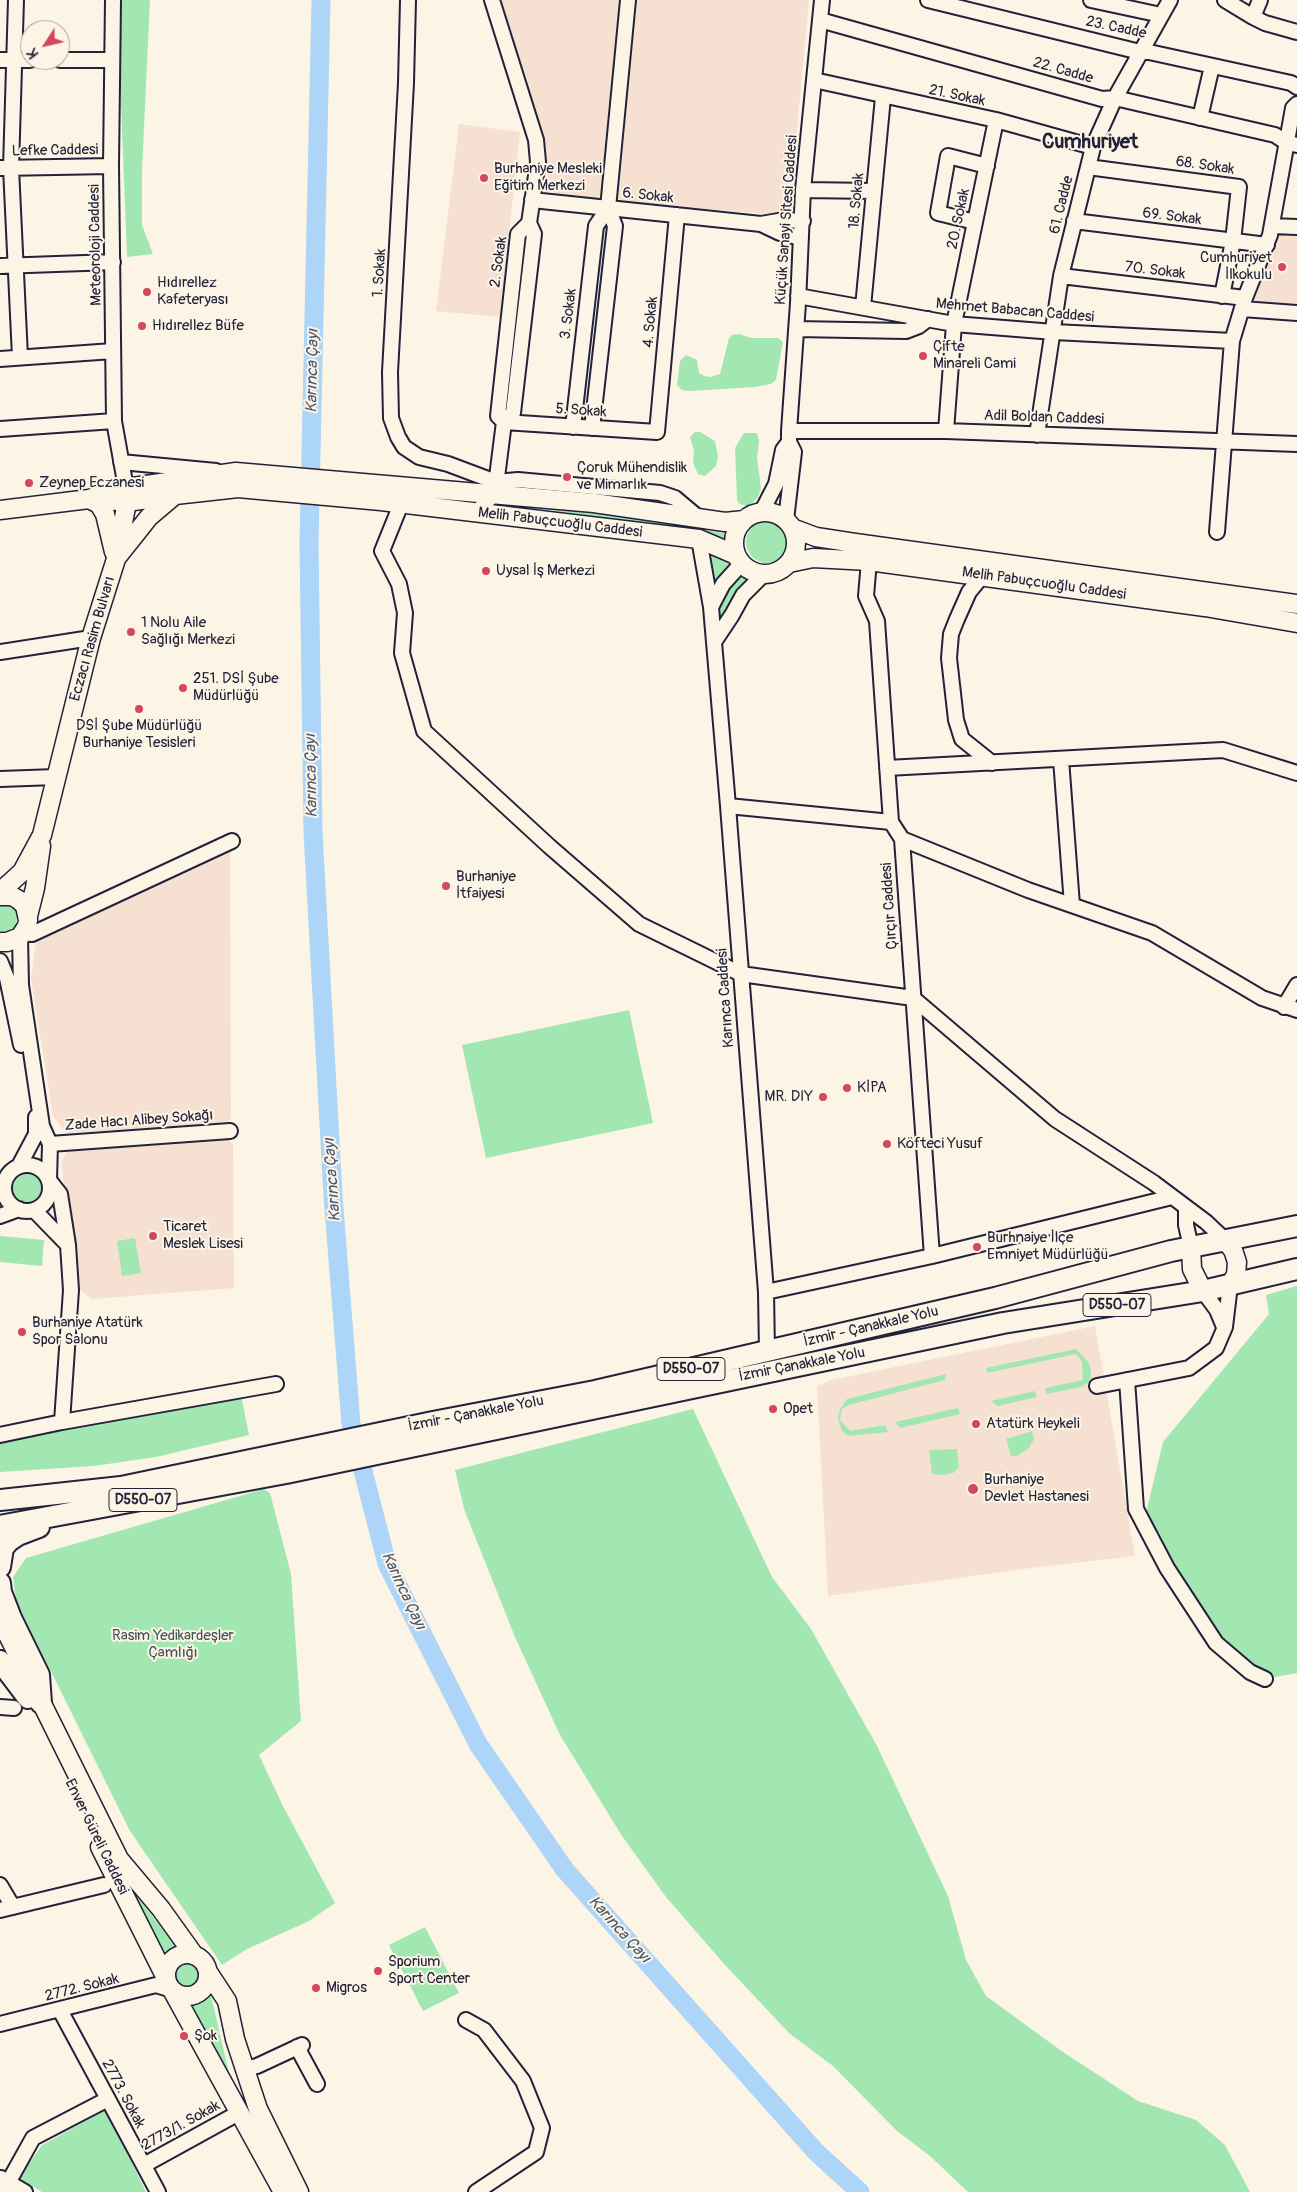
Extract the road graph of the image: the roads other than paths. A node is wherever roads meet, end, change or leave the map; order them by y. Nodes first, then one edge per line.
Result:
1 (16, 0) edge
2 (114, 0) edge
3 (408, 0) edge
4 (492, 0) edge
5 (628, 0) edge
6 (822, 0) edge
7 (928, 0) edge
8 (1091, 0) edge
9 (1170, 0) edge
10 (1225, 0) edge
11 (1260, 0) edge
12 (1107, 2) edge
13 (1161, 15) junction
14 (1253, 17) junction
15 (820, 20) junction
16 (1297, 32) edge
17 (1140, 52) junction
18 (7, 60) edge
19 (20, 60) edge
20 (70, 60) edge
21 (112, 60) junction
22 (1212, 66) junction
23 (814, 80) junction
24 (1297, 87) edge
25 (883, 97) junction
26 (1115, 98) junction
27 (1297, 104) edge
28 (1200, 118) junction
29 (996, 120) junction
30 (1292, 144) edge
31 (1093, 147) junction
32 (111, 166) junction
33 (987, 166) junction
34 (1088, 166) junction
35 (5, 168) edge
36 (803, 190) junction
37 (874, 191) junction
38 (532, 200) junction
39 (608, 208) junction
40 (677, 215) junction
41 (802, 221) junction
42 (1074, 221) junction
43 (975, 222) junction
44 (762, 224) junction
45 (1272, 226) junction
46 (1297, 227) edge
47 (801, 238) junction
48 (1233, 241) junction
49 (1267, 245) junction
50 (113, 262) junction
51 (7, 265) edge
52 (1062, 276) junction
53 (798, 296) junction
54 (1222, 296) junction
55 (1244, 304) junction
56 (863, 307) junction
57 (1297, 313) edge
58 (928, 319) junction
59 (954, 324) junction
60 (796, 329) junction
61 (1054, 332) junction
62 (1232, 341) junction
63 (113, 352) junction
64 (20, 357) junction
65 (0, 359) edge
66 (114, 421) junction
67 (504, 422) junction
68 (573, 427) junction
69 (592, 428) junction
70 (0, 429) edge
71 (946, 431) junction
72 (657, 432) joint
73 (1037, 435) junction
74 (789, 437) junction
75 (1224, 440) junction
76 (1297, 444) edge
77 (121, 462) junction
78 (237, 480) junction
79 (495, 488) junction
80 (381, 492) junction
81 (127, 495) junction
82 (175, 495) junction
83 (88, 499) junction
84 (401, 504) junction
85 (0, 510) edge
86 (476, 513) junction
87 (761, 513) junction
88 (744, 520) junction
89 (789, 524) junction
90 (1217, 532) dead end
91 (700, 540) junction
92 (116, 559) junction
93 (739, 559) junction
94 (869, 561) junction
95 (789, 563) junction
96 (763, 575) junction
97 (983, 575) junction
98 (1297, 604) edge
99 (710, 607) junction
100 (1297, 623) edge
101 (92, 638) junction
102 (714, 642) junction
103 (0, 652) edge
104 (1061, 759) junction
105 (992, 762) junction
106 (887, 768) junction
107 (1297, 773) edge
108 (56, 777) junction
109 (0, 778) edge
110 (728, 806) junction
111 (891, 822) junction
112 (42, 835) junction
113 (902, 839) junction
114 (232, 841) dead end
115 (0, 894) edge
116 (1072, 905) junction
117 (28, 916) junction
118 (10, 940) edge
119 (0, 961) edge
120 (741, 974) junction
121 (1297, 985) edge
122 (913, 998) junction
123 (1290, 1009) edge
124 (230, 1131) dead end
125 (50, 1144) junction
126 (19, 1166) junction
127 (49, 1180) junction
128 (2, 1185) edge
129 (1172, 1197) junction
130 (1186, 1207) junction
131 (19, 1209) junction
132 (34, 1210) junction
133 (0, 1216) edge
134 (1297, 1226) edge
135 (1224, 1239) junction
136 (68, 1245) junction
137 (1191, 1247) junction
138 (932, 1256) junction
139 (1297, 1269) edge
140 (1230, 1285) junction
141 (1203, 1291) junction
142 (766, 1292) junction
143 (1225, 1328) junction
144 (931, 1338) joint
145 (767, 1352) junction
146 (1127, 1380) junction
147 (276, 1384) dead end
148 (1097, 1386) dead end
149 (62, 1422) junction
150 (0, 1436) edge
151 (438, 1442) joint
152 (0, 1490) edge
153 (56, 1493) junction
154 (0, 1500) edge
155 (88, 1510) junction
156 (0, 1526) edge
157 (0, 1567) edge
158 (0, 1583) edge
159 (0, 1619) edge
160 (0, 1646) edge
161 (0, 1661) edge
162 (1265, 1679) dead end
163 (28, 1703) junction
164 (0, 1707) edge
165 (0, 1885) edge
166 (104, 1885) dead end
167 (6, 1908) edge
168 (194, 1955) junction
169 (208, 1972) junction
170 (164, 1984) junction
171 (60, 2010) junction
172 (466, 2020) dead end
173 (0, 2024) edge
174 (245, 2069) junction
175 (316, 2084) dead end
176 (108, 2099) junction
177 (234, 2116) dead end
178 (144, 2165) junction
179 (4, 2184) edge
180 (26, 2192) edge
181 (158, 2192) edge
182 (283, 2192) edge
183 (299, 2192) edge
184 (476, 2192) edge

1 - 18 street
2 - 21 street, Meteoroloji Caddesi
3 - 79 street, 1. Sokak
4 - 38 street, 2. Sokak
5 - 39 street, 3. Sokak
6 - 15 street, Küçük Sanayi Sitesi Caddesi
7 - 17 street, 23. Cadde
8 - 12 street
9 - 13 street, 61. Cadde
10 - 14 street
11 - 14 street
12 - 13 street
13 - 17 street, 61. Cadde
14 - 16 street
15 - 23 street, Küçük Sanayi Sitesi Caddesi
15 - 26 street, 22. Cadde
17 - 22 street, 23. Cadde
17 - 26 street, 61. Cadde
18 - 19 street
18 - 35 street
20 - 21 street
21 - 32 street, Meteoroloji Caddesi
22 - 24 street, 23. Cadde
22 - 28 street
23 - 25 street, 21. Sokak
23 - 36 street, Küçük Sanayi Sitesi Caddesi
25 - 29 street, 21. Sokak
25 - 37 street, 18. Sokak
26 - 28 street, 22. Cadde
26 - 31 street, 61. Cadde
27 - 30 street
28 - 30 street, 22. Cadde
29 - 31 street, 21. Sokak
29 - 33 street, 20. Sokak
30 - 45 street
31 - 34 street, 61. Cadde
32 - 35 street, Lefke Caddesi
32 - 50 street, Meteoroloji Caddesi
33 - 43 street, 20. Sokak
33 - 43 street
34 - 42 street, 61. Cadde
34 - 48 street, 68. Sokak
35 - 51 street
36 - 37 street
36 - 41 street, Küçük Sanayi Sitesi Caddesi
37 - 56 street, 18. Sokak
38 - 39 street, 6. Sokak
38 - 67 street, 2. Sokak
39 - 40 street, 6. Sokak
39 - 68 street, 3. Sokak
39 - 69 street, 3. Sokak
40 - 44 street, 6. Sokak
40 - 72 street, 4. Sokak
41 - 44 street
41 - 47 street, Küçük Sanayi Sitesi Caddesi
42 - 48 street, 69. Sokak
42 - 52 street, 61. Cadde
43 - 59 street, 20. Sokak
44 - 47 street
45 - 46 street
45 - 49 street
47 - 53 street, Küçük Sanayi Sitesi Caddesi
48 - 49 street, 69. Sokak
48 - 54 street, 68. Sokak
49 - 55 street
50 - 51 street
50 - 63 street, Meteoroloji Caddesi
51 - 64 street
52 - 54 street, 70. Sokak
52 - 61 street, 61. Cadde
53 - 56 street, Mehmet Babacan Caddesi
53 - 60 street, Küçük Sanayi Sitesi Caddesi
54 - 55 street, 70. Sokak
55 - 57 street, 70. Sokak
55 - 62 street
56 - 58 street, Mehmet Babacan Caddesi
58 - 59 street, Mehmet Babacan Caddesi
58 - 60 street
59 - 61 street, Mehmet Babacan Caddesi
59 - 71 street, 20. Sokak
60 - 74 street, Küçük Sanayi Sitesi Caddesi
61 - 62 street, Mehmet Babacan Caddesi
61 - 73 street, 61. Cadde
62 - 75 street
63 - 64 street
63 - 66 street, Meteoroloji Caddesi
64 - 65 street
66 - 70 street
66 - 77 street, Meteoroloji Caddesi
67 - 68 street, 5. Sokak
67 - 79 street, 2. Sokak
68 - 69 street, 5. Sokak
69 - 72 street, 5. Sokak
71 - 73 street, Adil Boldan Caddesi
71 - 74 street, Adil Boldan Caddesi
73 - 75 street, Adil Boldan Caddesi
74 - 87 street, Küçük Sanayi Sitesi Caddesi
74 - 89 street, Küçük Sanayi Sitesi Caddesi
75 - 76 street, Adil Boldan Caddesi
75 - 90 street
77 - 78 street
77 - 81 street, Meteoroloji Caddesi
78 - 80 main road
78 - 81 main road
78 - 82 main road
79 - 80 main road, Melih Pabuçcuoğlu Caddesi
79 - 86 street
79 - 88 main road, Melih Pabuçcuoğlu Caddesi
80 - 84 main road, Melih Pabuçcuoğlu Caddesi
81 - 82 main road
81 - 83 main road
81 - 92 main road, Eczacı Rasim Bulvarı
82 - 92 main road
83 - 85 main road
83 - 92 main road
84 - 86 main road, Melih Pabuçcuoğlu Caddesi
84 - 120 street
86 - 91 main road, Melih Pabuçcuoğlu Caddesi
87 - 88 main road
87 - 89 main road
88 - 93 main road
89 - 95 main road
89 - 98 main road, Melih Pabuçcuoğlu Caddesi
91 - 93 main road, Melih Pabuçcuoğlu Caddesi
91 - 99 street, Karınca Caddesi
92 - 101 main road, Eczacı Rasim Bulvarı
93 - 96 main road
93 - 99 street
94 - 95 main road, Melih Pabuçcuoğlu Caddesi
94 - 97 main road, Melih Pabuçcuoğlu Caddesi
94 - 106 street, Çırçır Caddesi
95 - 96 main road
96 - 102 street
97 - 100 main road, Melih Pabuçcuoğlu Caddesi
97 - 105 street
99 - 102 street, Karınca Caddesi
101 - 103 street
101 - 108 main road, Eczacı Rasim Bulvarı
102 - 110 street, Karınca Caddesi
104 - 105 street
104 - 107 street
104 - 116 street
105 - 106 street
106 - 111 street, Çırçır Caddesi
108 - 109 street
108 - 112 main road, Eczacı Rasim Bulvarı
110 - 111 street
110 - 120 street, Karınca Caddesi
111 - 113 street, Çırçır Caddesi
112 - 115 main road, Eczacı Rasim Bulvarı
112 - 117 main road
113 - 116 street
113 - 122 street, Çırçır Caddesi
114 - 118 street
115 - 117 main road
116 - 123 street
117 - 118 main road
118 - 125 street
119 - 126 street
120 - 122 street
120 - 142 street, Karınca Caddesi
121 - 123 street
122 - 129 street
122 - 138 street, Çırçır Caddesi
124 - 125 street, Zade Hacı Alibey Sokağı
125 - 127 street
126 - 127 street
126 - 128 street
127 - 132 street
127 - 136 street
128 - 131 street
129 - 130 street
129 - 138 street
130 - 135 street
130 - 137 street
131 - 132 street
131 - 133 street
132 - 136 street
134 - 135 highway, İzmir - Çanakkale Yolu / D550-07
135 - 137 highway, İzmir - Çanakkale Yolu / D550-07
135 - 140 main road
136 - 149 street
137 - 141 main road
137 - 145 highway, İzmir - Çanakkale Yolu / D550-07
138 - 142 street
139 - 140 highway, D550-07
140 - 141 highway, D550-07
140 - 143 street
141 - 143 street
141 - 144 highway, İzmir - Çanakkale Yolu / D550-07
142 - 145 street, Karınca Caddesi
143 - 146 street
144 - 151 highway, İzmir Çanakkale Yolu / D550-07
145 - 153 highway, İzmir - Çanakkale Yolu / D550-07
146 - 148 street
146 - 162 street
147 - 149 street
149 - 150 street
151 - 155 highway, İzmir - Çanakkale Yolu / D550-07
152 - 153 highway
153 - 154 highway, İzmir - Çanakkale Yolu / D550-07
155 - 156 highway, İzmir - Çanakkale Yolu / D550-07
155 - 157 highway
158 - 163 highway
159 - 163 main road
160 - 163 main road
161 - 163 highway
163 - 164 street
163 - 168 main road, Enver Güreli Caddesi
163 - 170 main road, Enver Güreli Caddesi
165 - 167 street
166 - 167 street
168 - 169 main road
168 - 170 main road
169 - 170 main road
169 - 174 main road
170 - 171 street, 2772. Sokak
170 - 182 main road, Enver Güreli Caddesi
171 - 173 street, 2772. Sokak
171 - 176 street, 2773. Sokak
172 - 184 street
174 - 175 street
174 - 183 main road
176 - 178 street, 2773. Sokak
176 - 179 street
177 - 178 street, 2773/1. Sokak
178 - 181 street, 2773. Sokak
179 - 180 street

